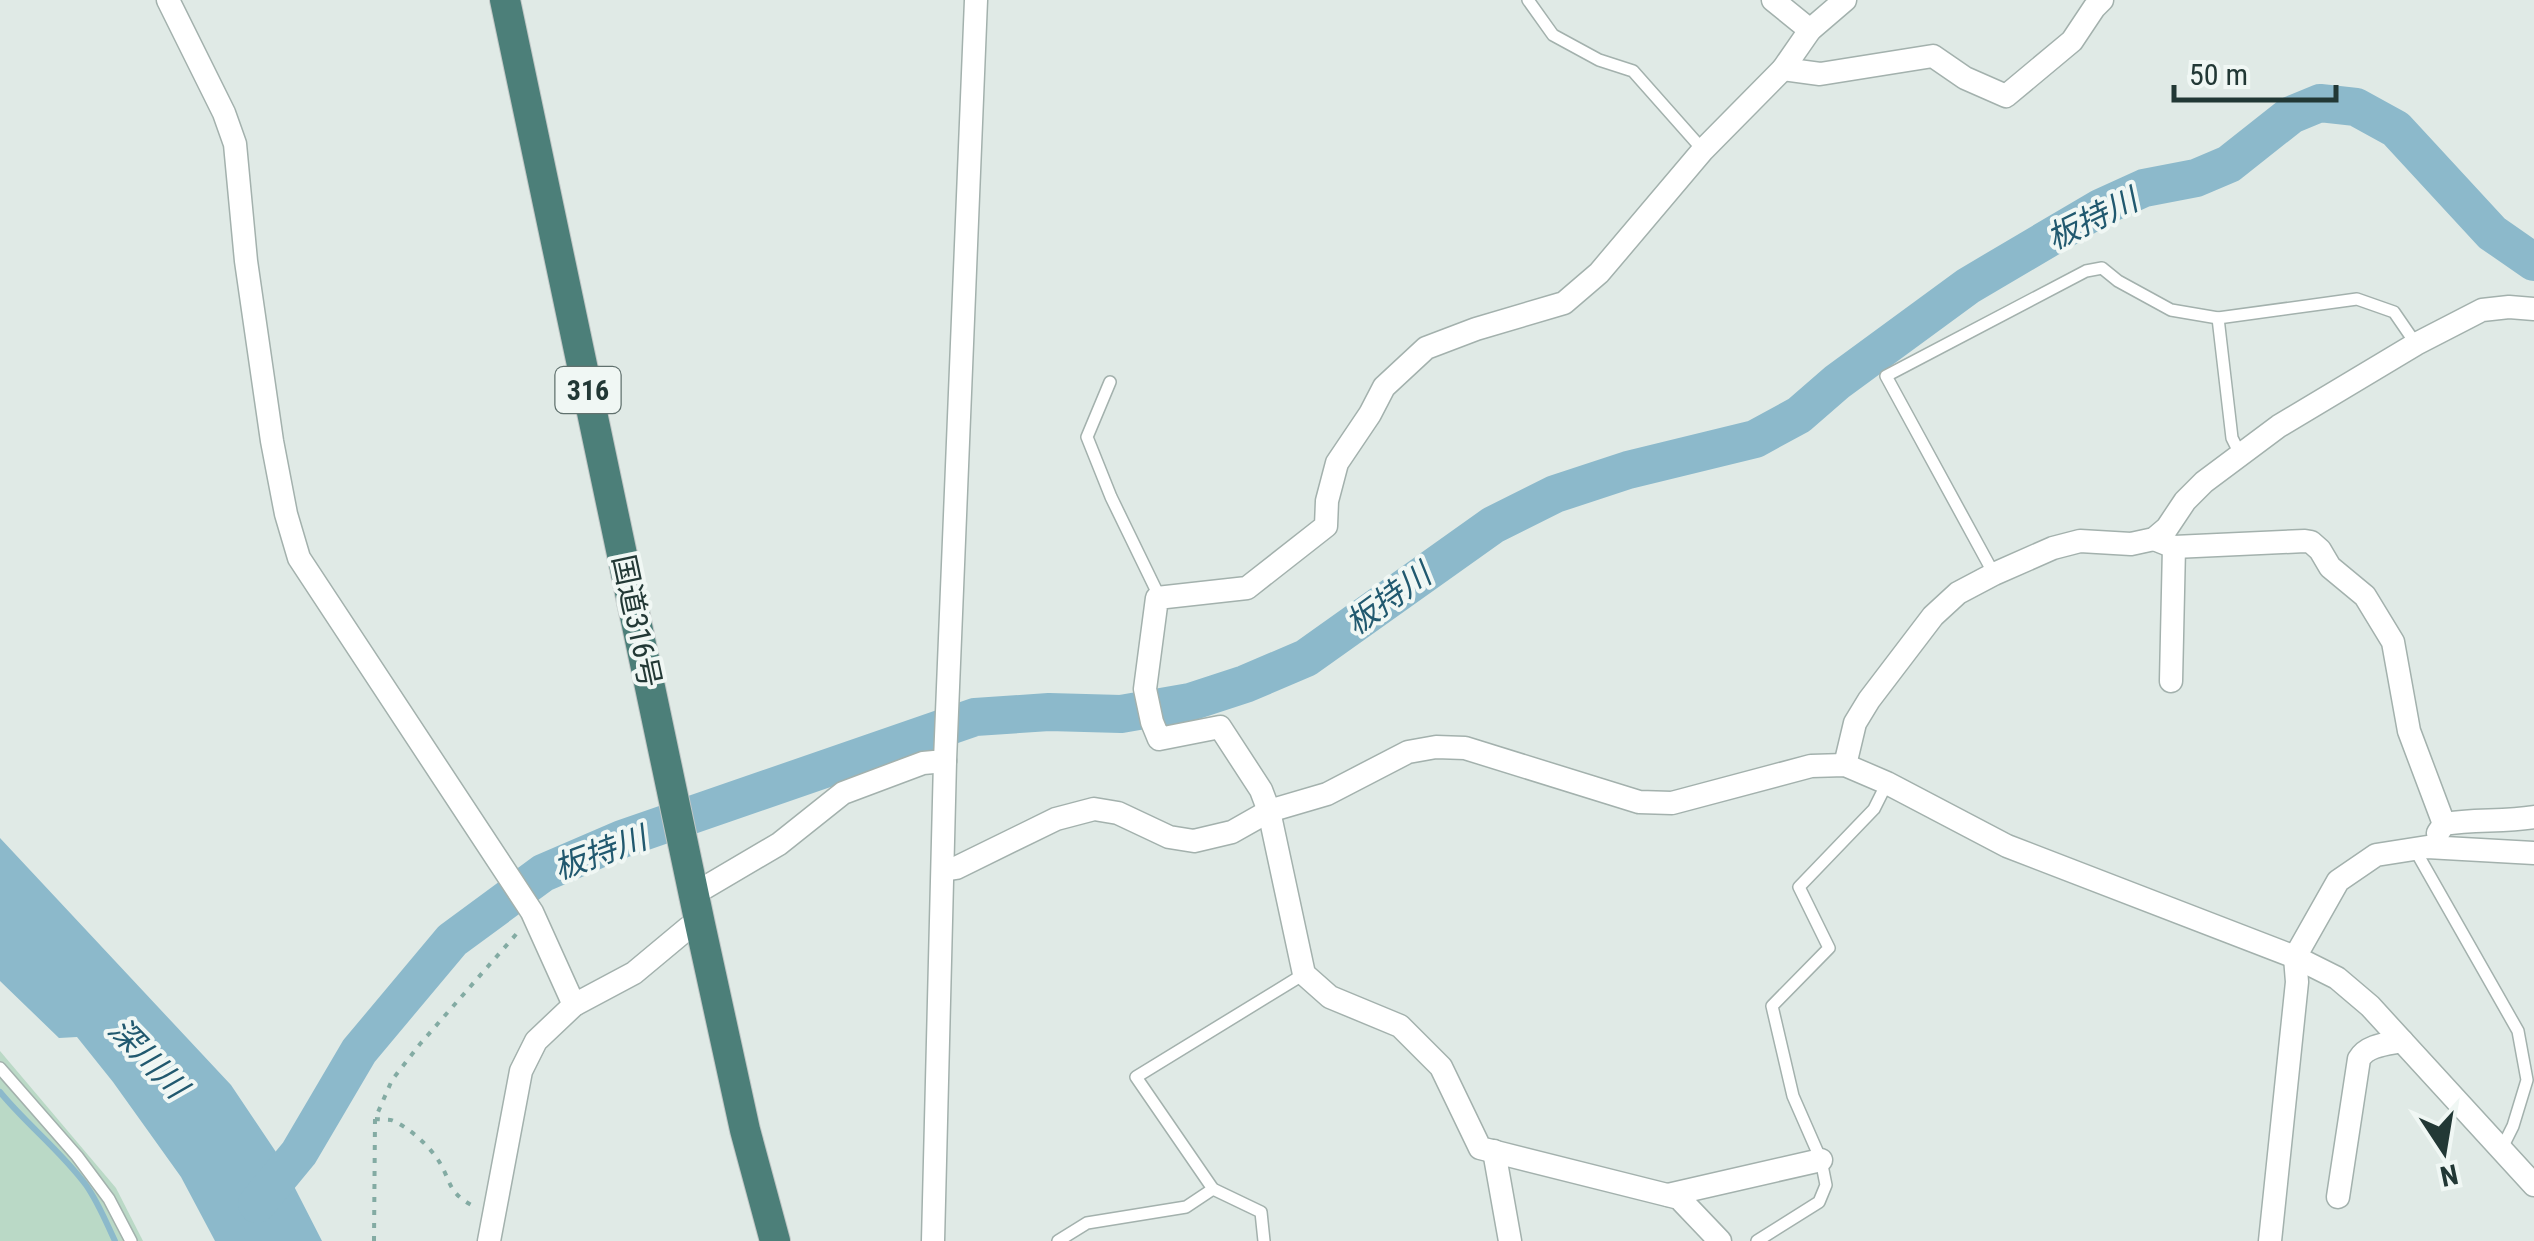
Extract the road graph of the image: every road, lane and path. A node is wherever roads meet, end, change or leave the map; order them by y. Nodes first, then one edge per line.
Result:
1 (168, 0) edge
2 (505, 0) edge
3 (976, 0) edge
4 (1528, 0) edge
5 (1773, 0) edge
6 (1845, 0) edge
7 (2102, 0) edge
8 (1810, 30) junction
9 (1783, 69) junction
10 (1703, 150) junction
11 (2534, 310) edge
12 (2218, 318) junction
13 (2416, 344) junction
14 (1110, 382) dead end
15 (2240, 454) junction
16 (2164, 543) junction
17 (1994, 574) junction
18 (1160, 598) junction
19 (2171, 681) dead end
20 (945, 752) junction
21 (1845, 765) junction
22 (1888, 783) junction
23 (1269, 811) junction
24 (2534, 817) edge
25 (2444, 824) junction
26 (2421, 848) junction
27 (2534, 853) edge
28 (943, 870) junction
29 (691, 881) junction
30 (534, 917) junction
31 (700, 924) junction
32 (2295, 956) junction
33 (1304, 974) junction
34 (574, 1005) junction
35 (2402, 1040) junction
36 (0, 1068) edge
37 (375, 1119) junction
38 (2502, 1148) junction
39 (1494, 1151) junction
40 (1821, 1160) junction
41 (2534, 1185) edge
42 (1213, 1190) junction
43 (1668, 1195) junction
44 (2338, 1197) dead end
45 (491, 1231) edge
46 (131, 1241) edge
47 (374, 1241) edge
48 (775, 1241) edge
49 (933, 1241) edge
50 (1058, 1241) edge
51 (1264, 1241) edge
52 (1510, 1241) edge
53 (1720, 1241) edge
54 (1758, 1241) edge
55 (2270, 1241) edge

1 - 30 street
2 - 29 highway, 国道316号 / 316
3 - 20 street
4 - 10 lane
5 - 8 street
6 - 8 street
7 - 9 street
8 - 9 street
9 - 10 street
10 - 18 street
11 - 13 street
12 - 13 lane
12 - 15 lane
12 - 17 lane
13 - 15 street
14 - 18 lane
15 - 16 street
16 - 17 street
16 - 19 street
16 - 25 street
17 - 21 street
18 - 23 street
20 - 28 street
20 - 29 street
21 - 22 street
21 - 23 street
22 - 32 street
22 - 40 lane
23 - 28 street
23 - 33 street
24 - 25 street
25 - 26 street
26 - 27 street
26 - 32 street
26 - 38 lane
28 - 49 street
29 - 31 highway, 国道316号 / 316
30 - 34 street
30 - 37 path
31 - 34 street
31 - 48 highway, 国道316号 / 316
32 - 35 street
32 - 55 street
33 - 39 street
33 - 42 lane
34 - 45 street
35 - 38 street
35 - 44 street
36 - 46 lane
37 - 45 path
37 - 47 path
38 - 41 street
39 - 43 street
39 - 52 street
40 - 43 street
40 - 54 lane
42 - 50 lane
42 - 51 lane
43 - 53 street

